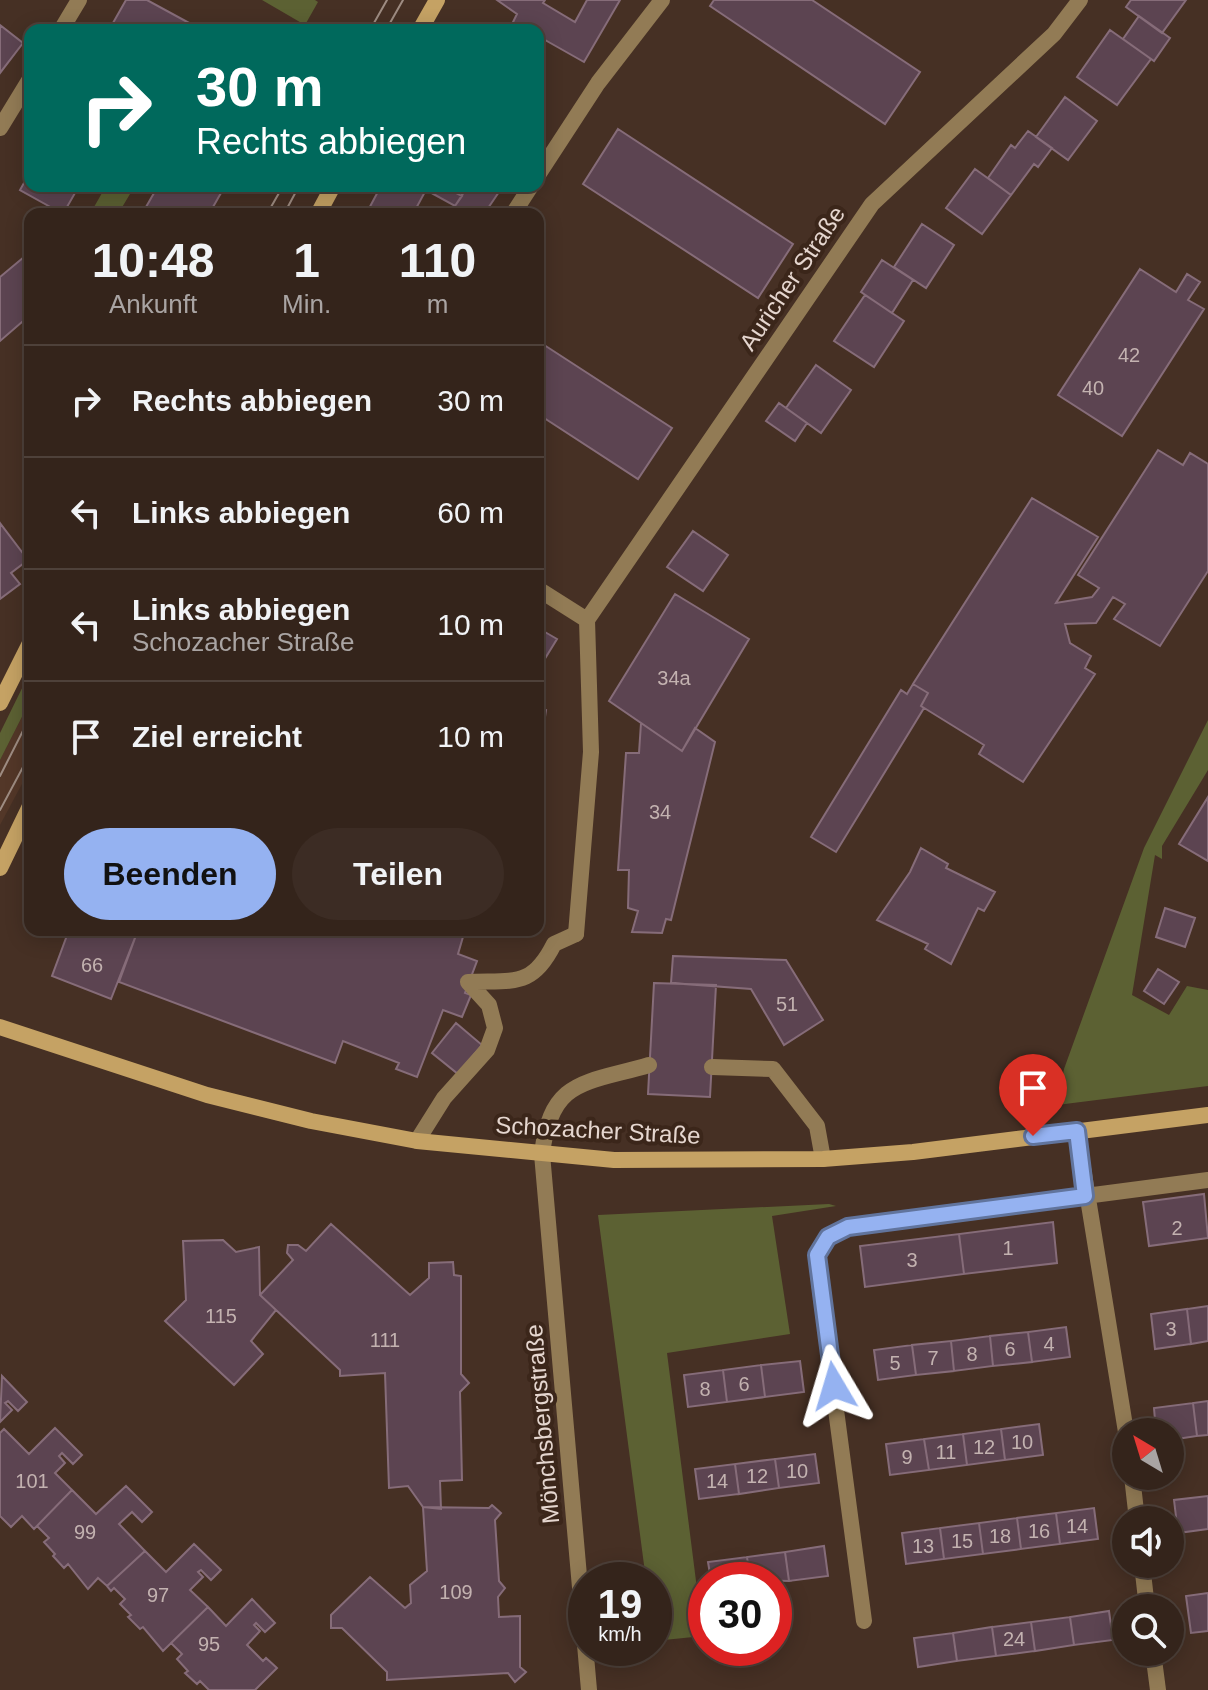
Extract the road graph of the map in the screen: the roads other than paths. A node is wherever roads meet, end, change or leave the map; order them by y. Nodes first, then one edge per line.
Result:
1 (79, 0) edge
2 (437, 0) edge
3 (662, 0) edge
4 (1080, 0) edge
5 (65, 24) edge
6 (423, 24) edge
7 (24, 89) edge
8 (0, 128) edge
9 (544, 166) edge
10 (544, 593) edge
11 (587, 620) junction
12 (24, 655) edge
13 (0, 703) edge
14 (24, 818) edge
15 (0, 868) edge
16 (0, 1027) edge
17 (649, 1065) dead end
18 (712, 1067) dead end
19 (1208, 1115) edge
20 (1077, 1131) junction
21 (417, 1141) junction
22 (542, 1154) junction
23 (823, 1159) junction
24 (1208, 1180) edge
25 (1085, 1196) junction
26 (1124, 1418) edge
27 (864, 1621) dead end
28 (1155, 1666) edge
29 (589, 1690) edge
30 (1158, 1690) edge

1 - 5 street
2 - 6 main road
3 - 9 street
4 - 11 street, Auricher Straße
7 - 8 street
10 - 11 street
11 - 21 street
12 - 13 main road
14 - 15 main road
16 - 21 main road, Schozacher Straße
17 - 22 street, Mönchsbergstraße
18 - 23 street
19 - 20 main road, Schozacher Straße
20 - 23 main road, Schozacher Straße
20 - 25 street
21 - 22 main road, Schozacher Straße
22 - 23 main road, Schozacher Straße
22 - 29 street, Mönchsbergstraße
24 - 25 street
25 - 26 street
25 - 27 street
28 - 30 street

